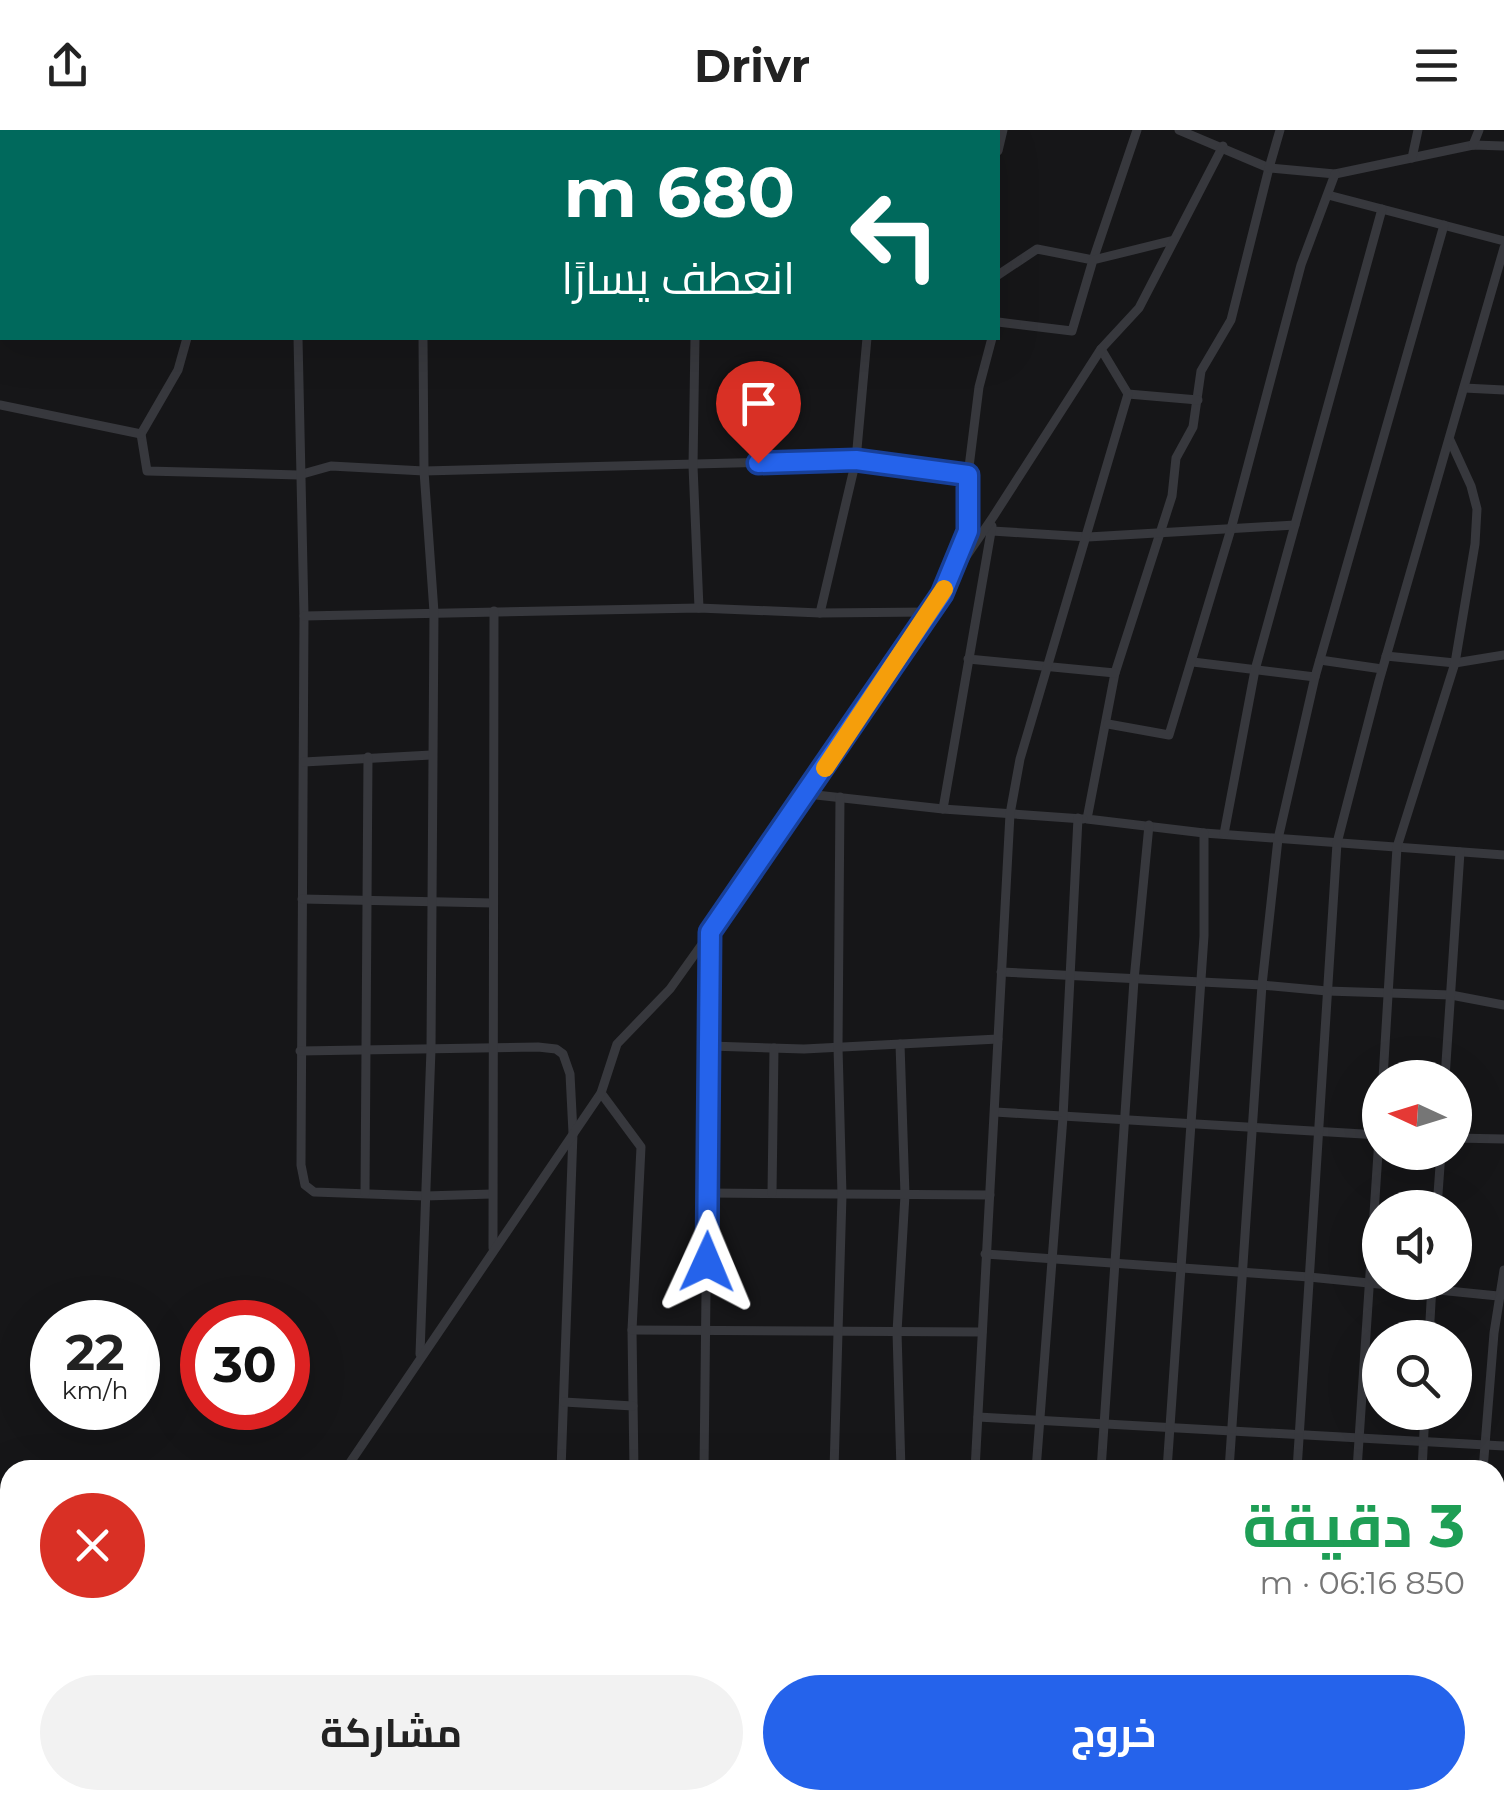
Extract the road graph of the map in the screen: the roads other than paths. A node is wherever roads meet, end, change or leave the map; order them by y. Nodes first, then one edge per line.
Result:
1 (1136, 130) edge
2 (1179, 130) edge
3 (1280, 130) edge
4 (1418, 130) edge
5 (1478, 130) edge
6 (1206, 134) edge
7 (1473, 145) junction
8 (1223, 146) junction
9 (1504, 146) edge
10 (1412, 158) junction
11 (1269, 168) junction
12 (1335, 174) junction
13 (1328, 195) junction
14 (1382, 210) junction
15 (1444, 225) junction
16 (1174, 240) junction
17 (1504, 244) edge
18 (1093, 260) junction
19 (1000, 274) edge
20 (1000, 322) edge
21 (186, 340) edge
22 (298, 340) edge
23 (423, 340) edge
24 (695, 340) edge
25 (867, 340) edge
26 (991, 340) edge
27 (1101, 348) junction
28 (1464, 388) junction
29 (1504, 390) edge
30 (1128, 394) junction
31 (1198, 400) junction
32 (0, 405) edge
33 (140, 434) junction
34 (1450, 440) junction
35 (856, 460) junction
36 (693, 466) junction
37 (424, 471) junction
38 (299, 475) junction
39 (968, 475) junction
40 (993, 517) junction
41 (1295, 525) junction
42 (1231, 529) junction
43 (992, 531) junction
44 (1160, 533) junction
45 (1088, 537) junction
46 (942, 594) junction
47 (699, 608) junction
48 (494, 611) junction
49 (434, 612) junction
50 (929, 612) junction
51 (820, 613) junction
52 (304, 616) junction
53 (1504, 655) edge
54 (1386, 656) junction
55 (968, 659) junction
56 (1320, 660) junction
57 (1193, 662) junction
58 (1455, 663) junction
59 (1046, 668) junction
60 (1255, 670) junction
61 (1382, 670) junction
62 (1115, 673) junction
63 (1315, 677) junction
64 (1108, 724) junction
65 (431, 755) junction
66 (368, 757) junction
67 (304, 762) junction
68 (807, 794) junction
69 (840, 797) junction
70 (943, 810) junction
71 (1010, 814) junction
72 (1082, 819) junction
73 (1149, 826) junction
74 (1204, 833) junction
75 (1224, 834) junction
76 (1278, 839) junction
77 (1337, 843) junction
78 (1397, 846) junction
79 (1460, 852) junction
80 (1504, 854) edge
81 (302, 899) junction
82 (367, 900) junction
83 (430, 902) junction
84 (493, 903) junction
85 (710, 932) junction
86 (1001, 972) junction
87 (1069, 976) junction
88 (1134, 980) junction
89 (1200, 984) junction
90 (1262, 985) junction
91 (1327, 991) junction
92 (1388, 992) junction
93 (1451, 995) junction
94 (1504, 1005) edge
95 (998, 1039) junction
96 (900, 1044) junction
97 (710, 1046) junction
98 (838, 1047) junction
99 (491, 1048) junction
100 (774, 1048) junction
101 (430, 1049) junction
102 (366, 1050) junction
103 (300, 1051) junction
104 (1384, 1060) edge
105 (1447, 1060) edge
106 (601, 1093) junction
107 (995, 1112) junction
108 (1063, 1117) junction
109 (1126, 1118) junction
110 (1190, 1123) junction
111 (1252, 1127) junction
112 (1318, 1131) junction
113 (573, 1133) junction
114 (1362, 1134) edge
115 (1472, 1139) edge
116 (1504, 1140) edge
117 (365, 1193) junction
118 (492, 1194) junction
119 (709, 1194) junction
120 (772, 1194) junction
121 (842, 1194) junction
122 (990, 1195) junction
123 (425, 1196) junction
124 (904, 1196) junction
125 (493, 1250) junction
126 (984, 1254) junction
127 (1053, 1260) junction
128 (1115, 1265) junction
129 (1180, 1270) junction
130 (1504, 1270) edge
131 (1242, 1272) junction
132 (1309, 1277) junction
133 (1362, 1283) edge
134 (1472, 1292) edge
135 (1498, 1296) junction
136 (1368, 1300) edge
137 (632, 1330) junction
138 (706, 1332) junction
139 (838, 1332) junction
140 (897, 1332) junction
141 (982, 1332) junction
142 (420, 1357) junction
143 (564, 1402) junction
144 (633, 1406) junction
145 (978, 1417) junction
146 (1040, 1422) junction
147 (1104, 1425) junction
148 (1170, 1428) junction
149 (1424, 1430) edge
150 (1232, 1432) junction
151 (1300, 1435) junction
152 (1358, 1438) junction
153 (1423, 1442) junction
154 (1484, 1445) junction
155 (1504, 1446) edge
156 (352, 1460) edge
157 (562, 1460) edge
158 (634, 1460) edge
159 (704, 1460) edge
160 (834, 1460) edge
161 (902, 1460) edge
162 (976, 1460) edge
163 (1037, 1460) edge
164 (1102, 1460) edge
165 (1168, 1460) edge
166 (1230, 1460) edge
167 (1298, 1460) edge
168 (1357, 1460) edge
169 (1422, 1460) edge
170 (1484, 1460) edge

1 - 18 street
2 - 6 street
3 - 11 street
4 - 10 street
5 - 7 street
6 - 8 street
7 - 9 street
7 - 10 street
8 - 11 street
8 - 16 street
10 - 12 street
11 - 12 street
11 - 31 street
12 - 13 street
13 - 14 street
13 - 42 street
14 - 15 street
14 - 41 street
15 - 17 street
15 - 56 street
16 - 18 street
16 - 27 street
17 - 28 street
18 - 19 street
18 - 20 street
21 - 33 street
22 - 38 street
23 - 37 street
24 - 36 street
25 - 35 street
26 - 39 street
27 - 30 street
27 - 40 street
28 - 29 street
28 - 34 street
30 - 31 street
30 - 45 street
31 - 44 street
32 - 33 street
33 - 38 street
34 - 54 street
34 - 58 street
35 - 36 street
35 - 39 street
35 - 51 street
36 - 37 street
36 - 47 street
37 - 38 street
37 - 49 street
38 - 52 street
39 - 46 street
40 - 43 street
40 - 46 street
41 - 42 street
41 - 60 street
42 - 44 street
42 - 57 street
43 - 45 street
43 - 55 street
44 - 45 street
44 - 62 street
45 - 59 street
46 - 50 street
47 - 48 street
47 - 51 street
48 - 49 street
48 - 84 street
49 - 52 street
49 - 65 street
50 - 51 street
50 - 68 street
52 - 67 street
53 - 58 street
54 - 58 street
54 - 61 street
55 - 59 street
55 - 70 street
56 - 61 street
56 - 63 street
57 - 60 street
57 - 64 street
58 - 78 street
59 - 62 street
59 - 71 street
60 - 63 street
60 - 75 street
61 - 77 street
62 - 64 street
63 - 76 street
64 - 72 street
65 - 66 street
65 - 83 street
66 - 67 street
66 - 82 street
67 - 81 street
68 - 69 street
68 - 85 street
69 - 70 street
69 - 98 street
70 - 71 street
71 - 72 street
71 - 86 street
72 - 73 street
72 - 87 street
73 - 74 street
73 - 88 street
74 - 75 street
74 - 89 street
75 - 76 street
76 - 77 street
76 - 90 street
77 - 78 street
77 - 91 street
78 - 79 street
78 - 92 street
79 - 80 street
79 - 93 street
81 - 82 street
81 - 103 street
82 - 83 street
82 - 102 street
83 - 84 street
83 - 101 street
84 - 99 street
85 - 97 street
85 - 106 street
86 - 87 street
86 - 95 street
87 - 88 street
87 - 108 street
88 - 89 street
88 - 109 street
89 - 90 street
89 - 110 street
90 - 91 street
90 - 111 street
91 - 92 street
91 - 112 street
92 - 93 street
92 - 104 street
93 - 94 street
93 - 105 street
95 - 96 street
95 - 107 street
96 - 98 street
96 - 124 street
97 - 100 street
97 - 119 street
98 - 100 street
98 - 121 street
99 - 101 street
99 - 113 street
99 - 118 street
100 - 120 street
101 - 102 street
101 - 123 street
102 - 103 street
102 - 117 street
103 - 117 street
106 - 113 street
106 - 137 street
107 - 108 street
107 - 122 street
108 - 109 street
108 - 127 street
109 - 110 street
109 - 128 street
110 - 111 street
110 - 129 street
111 - 112 street
111 - 131 street
112 - 114 street
112 - 132 street
113 - 125 street
113 - 143 street
115 - 116 street
117 - 123 street
118 - 123 street
118 - 125 street
119 - 120 street
119 - 138 street
120 - 121 street
121 - 124 street
121 - 139 street
122 - 124 street
122 - 126 street
123 - 142 street
124 - 140 street
125 - 142 street
126 - 127 street
126 - 141 street
127 - 128 street
127 - 146 street
128 - 129 street
128 - 147 street
129 - 131 street
129 - 148 street
130 - 135 street
131 - 132 street
131 - 150 street
132 - 133 street
132 - 151 street
134 - 135 street
135 - 154 street
136 - 152 street
137 - 138 street
137 - 144 street
138 - 139 street
138 - 159 street
139 - 140 street
139 - 160 street
140 - 141 street
140 - 161 street
141 - 145 street
142 - 156 street
143 - 144 street
143 - 157 street
144 - 158 street
145 - 146 street
145 - 162 street
146 - 147 street
146 - 163 street
147 - 148 street
147 - 164 street
148 - 150 street
148 - 165 street
149 - 153 street
150 - 151 street
150 - 166 street
151 - 152 street
151 - 167 street
152 - 153 street
152 - 168 street
153 - 154 street
153 - 169 street
154 - 155 street
154 - 170 street

